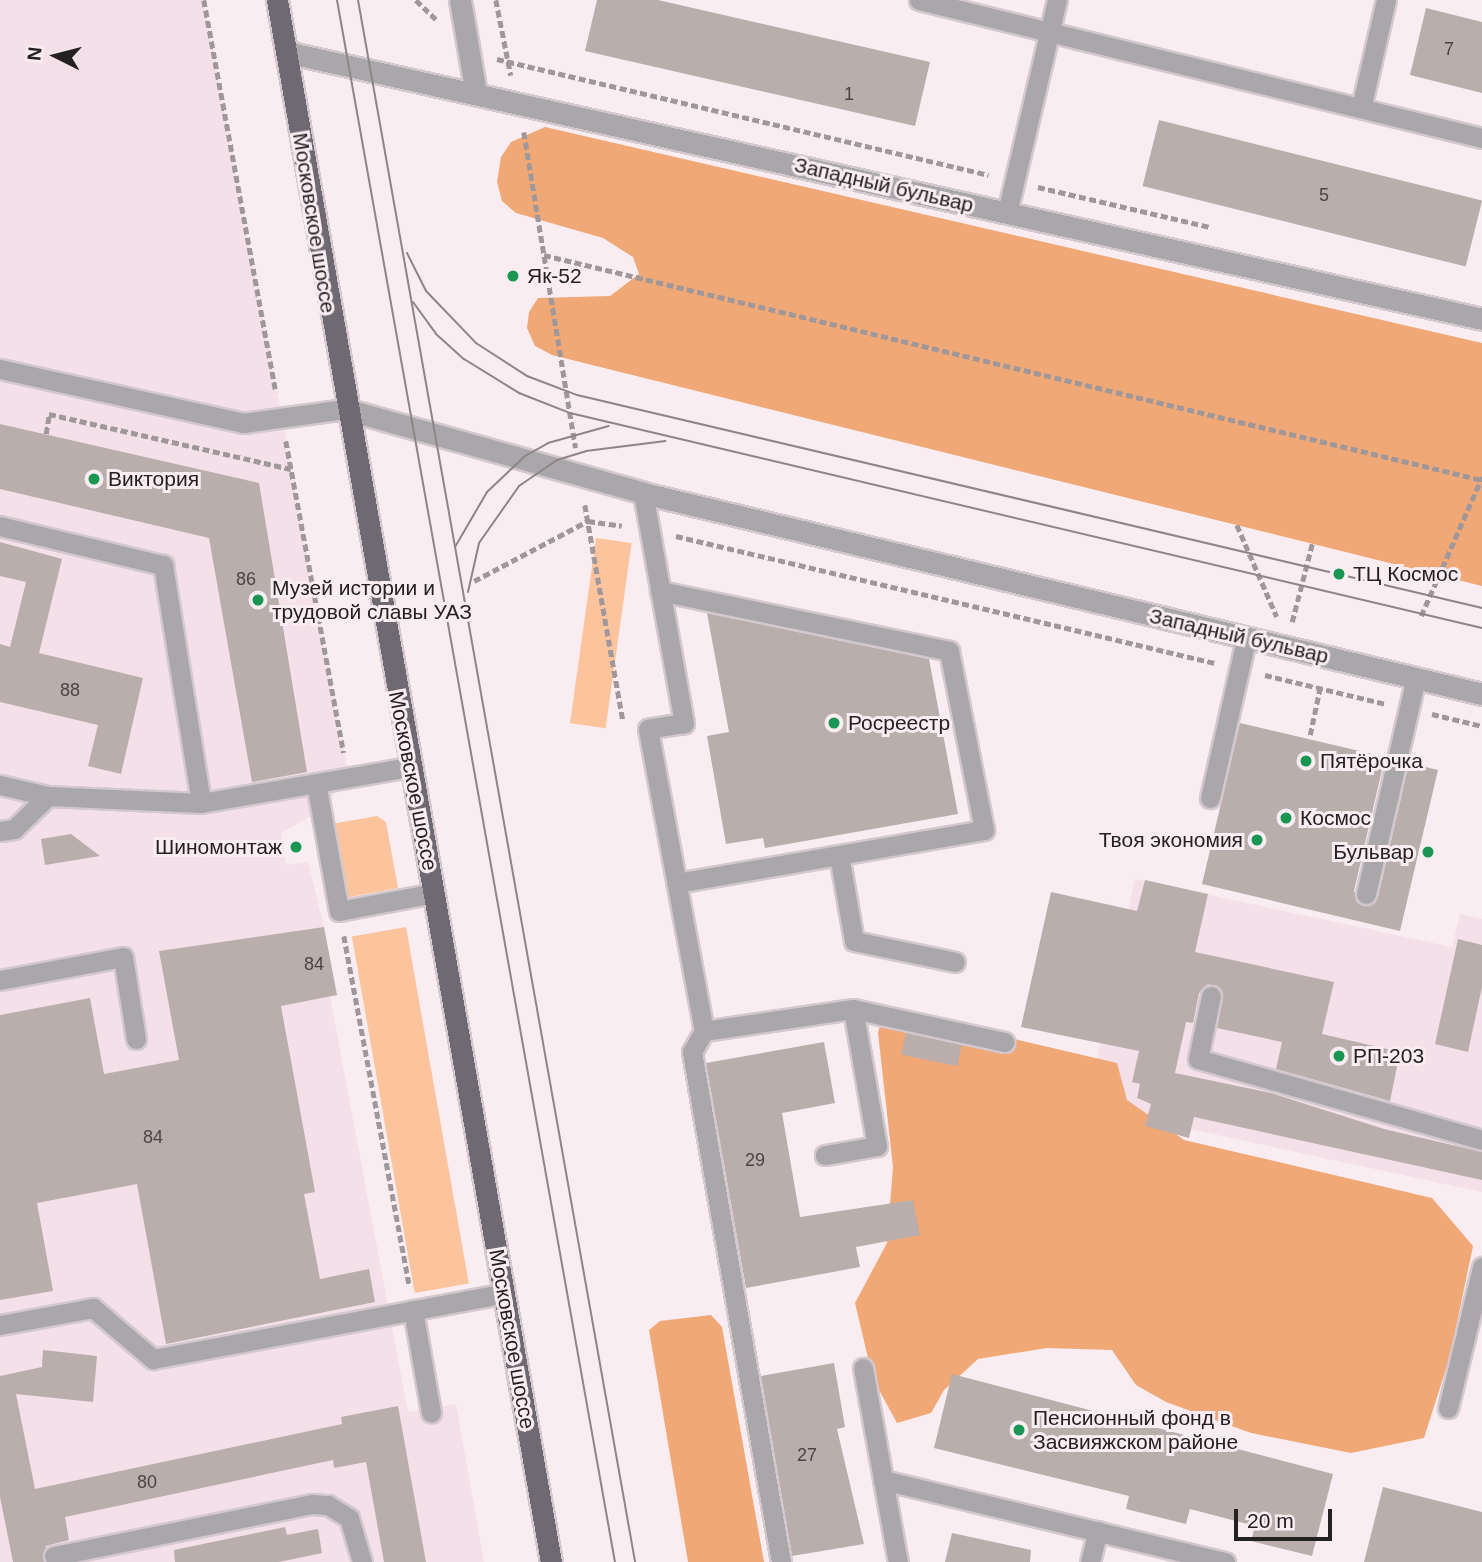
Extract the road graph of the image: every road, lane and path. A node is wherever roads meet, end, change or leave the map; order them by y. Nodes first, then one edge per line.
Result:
1 (204, 0) edge
2 (277, 0) edge
3 (460, 0) edge
4 (496, 0) edge
5 (919, 0) edge
6 (1057, 0) edge
7 (1386, 0) edge
8 (1049, 32) junction
9 (286, 52) junction
10 (476, 94) junction
11 (519, 104) junction
12 (1361, 108) junction
13 (1482, 138) edge
14 (1007, 213) junction
15 (544, 255) junction
16 (1482, 319) edge
17 (0, 369) edge
18 (345, 409) junction
19 (281, 418) junction
20 (46, 435) dead end
21 (291, 469) junction
22 (580, 477) junction
23 (1482, 479) edge
24 (643, 493) junction
25 (588, 521) junction
26 (1237, 525) dead end
27 (0, 526) edge
28 (648, 529) junction
29 (1312, 544) dead end
30 (474, 581) dead end
31 (660, 591) junction
32 (1421, 615) dead end
33 (1282, 627) dead end
34 (1290, 628) dead end
35 (1246, 639) junction
36 (1240, 669) junction
37 (1416, 678) junction
38 (1320, 688) junction
39 (1482, 694) edge
40 (1409, 709) junction
41 (1482, 726) edge
42 (1310, 735) dead end
43 (410, 767) junction
44 (349, 777) junction
45 (316, 783) junction
46 (0, 785) edge
47 (48, 796) junction
48 (1210, 798) dead end
49 (201, 803) junction
50 (0, 831) edge
51 (839, 855) junction
52 (677, 883) junction
53 (434, 893) junction
54 (1366, 894) dead end
55 (339, 911) junction
56 (955, 962) dead end
57 (0, 980) edge
58 (1211, 996) dead end
59 (853, 1009) junction
60 (704, 1031) junction
61 (136, 1039) dead end
62 (1004, 1042) dead end
63 (1482, 1140) edge
64 (825, 1156) dead end
65 (1482, 1267) edge
66 (505, 1293) junction
67 (413, 1310) junction
68 (0, 1325) edge
69 (863, 1368) dead end
70 (1448, 1408) dead end
71 (431, 1412) dead end
72 (883, 1480) junction
73 (1098, 1531) junction
74 (54, 1556) dead end
75 (362, 1562) edge
76 (551, 1562) edge
77 (781, 1562) edge
78 (898, 1562) edge
79 (1090, 1562) edge
80 (1225, 1562) edge

1 - 19 path
2 - 9 main road, Московское шоссе
3 - 10 street
4 - 11 path
5 - 8 lane
6 - 8 lane
7 - 12 lane
8 - 12 lane
8 - 14 lane
9 - 10 street, Западный бульвар
9 - 18 main road, Московское шоссе
10 - 11 street, Западный бульвар
11 - 14 street, Западный бульвар
11 - 15 path
12 - 13 lane
14 - 16 street, Западный бульвар
15 - 22 path
15 - 23 path
17 - 19 lane
18 - 19 lane
18 - 22 street, Западный бульвар
18 - 43 main road, Московское шоссе
19 - 21 path
20 - 21 path
21 - 44 path
22 - 24 street, Западный бульвар
22 - 25 path
23 - 32 path
24 - 28 lane
24 - 35 street, Западный бульвар
25 - 28 path
25 - 30 path
26 - 33 path
27 - 49 lane
28 - 31 lane
28 - 36 path
29 - 34 path
31 - 51 lane
31 - 52 lane
35 - 36 lane
35 - 37 street, Западный бульвар
36 - 38 path
36 - 48 lane
37 - 39 street, Западный бульвар
37 - 40 lane
38 - 40 path
38 - 42 path
40 - 41 path
40 - 54 lane
43 - 44 lane
43 - 53 main road, Московское шоссе
44 - 45 lane
45 - 49 lane
45 - 55 lane
46 - 47 lane
47 - 49 lane
47 - 50 lane
51 - 52 lane
51 - 56 lane
52 - 60 lane
53 - 55 lane
53 - 66 main road, Московское шоссе
55 - 67 path
57 - 61 lane
58 - 63 lane
59 - 60 lane
59 - 62 lane
59 - 64 lane
60 - 77 lane
65 - 70 lane
66 - 67 lane
66 - 76 main road, Московское шоссе
67 - 68 lane
67 - 71 lane
69 - 72 lane
72 - 73 lane
72 - 78 lane
73 - 79 lane
73 - 80 lane
74 - 75 lane

